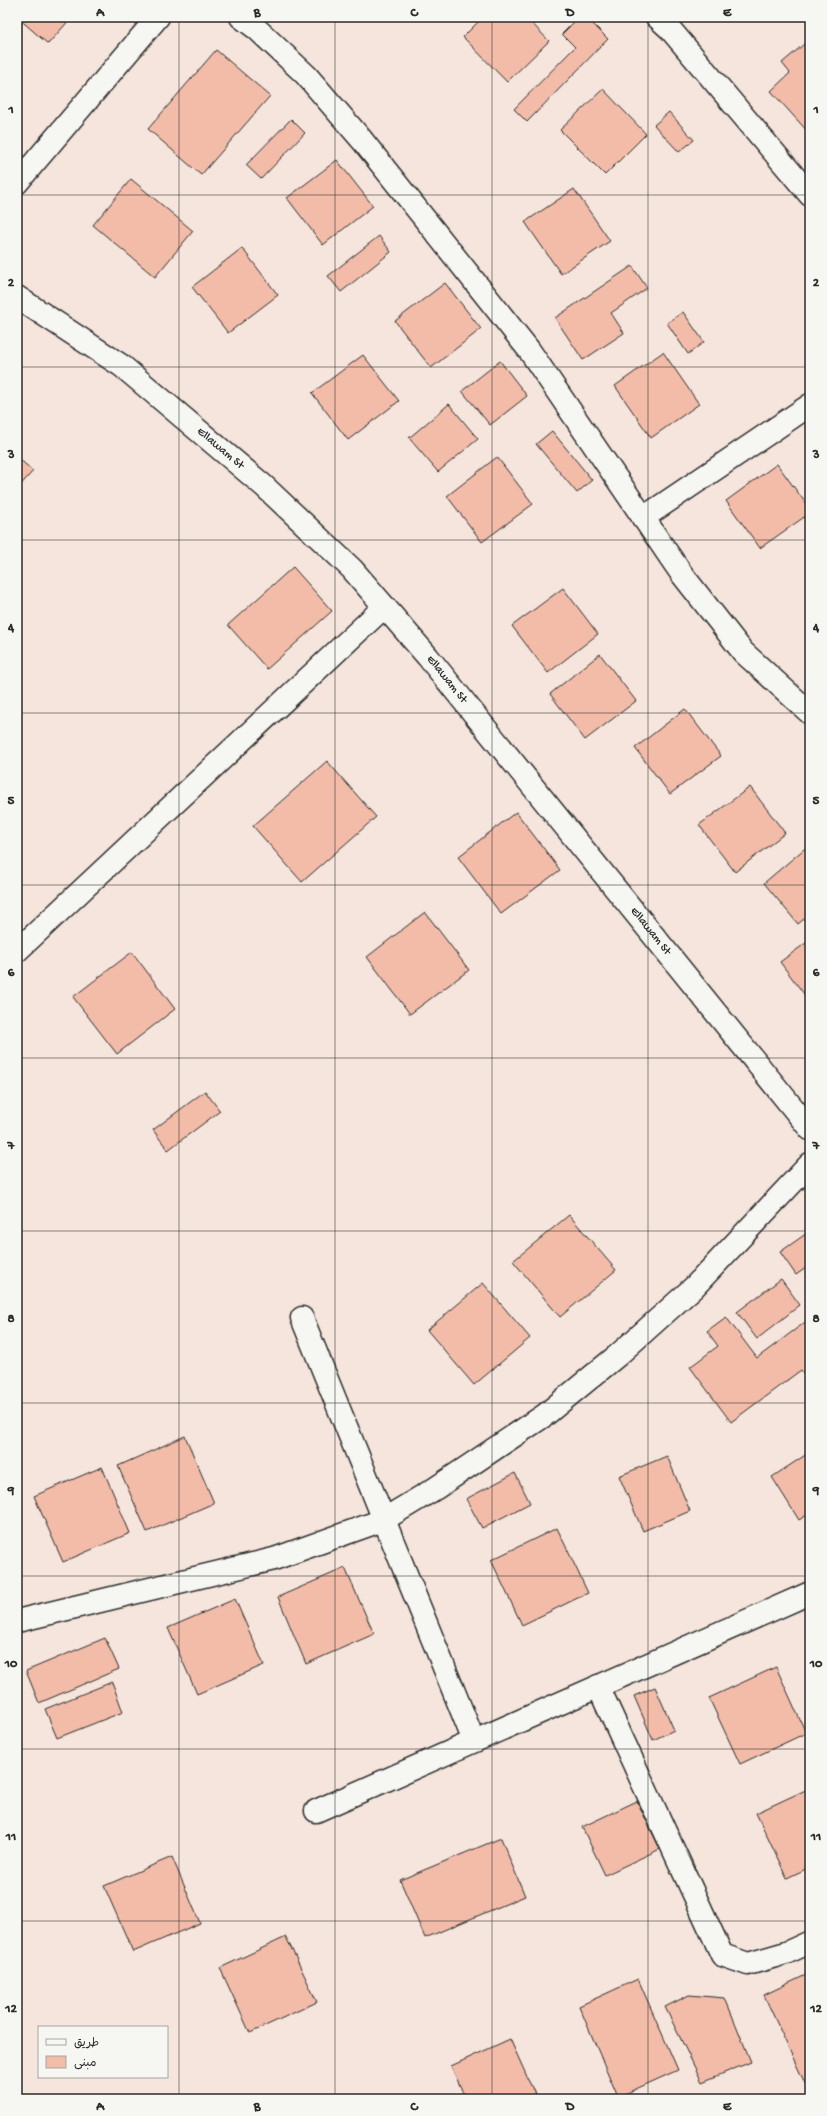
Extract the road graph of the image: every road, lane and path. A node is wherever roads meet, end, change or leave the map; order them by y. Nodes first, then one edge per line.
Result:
1 (158, 17) edge
2 (241, 17) edge
3 (670, 21) edge
4 (17, 183) edge
5 (810, 195) edge
6 (17, 297) edge
7 (810, 405) edge
8 (643, 518) junction
9 (384, 607) junction
10 (810, 713) edge
11 (17, 951) edge
12 (810, 1129) edge
13 (810, 1164) edge
14 (302, 1318) dead end
15 (383, 1520) junction
16 (810, 1593) edge
17 (17, 1621) edge
18 (598, 1686) junction
19 (474, 1741) junction
20 (316, 1811) dead end
21 (810, 1942) edge

1 - 4 street
2 - 8 street
3 - 5 street
6 - 9 street, Ellawam St
7 - 8 street
8 - 10 street
9 - 11 street
9 - 12 street, Ellawam St
13 - 15 street
14 - 15 street
15 - 17 street
15 - 19 street
16 - 18 street
18 - 19 street
18 - 21 street
19 - 20 street

